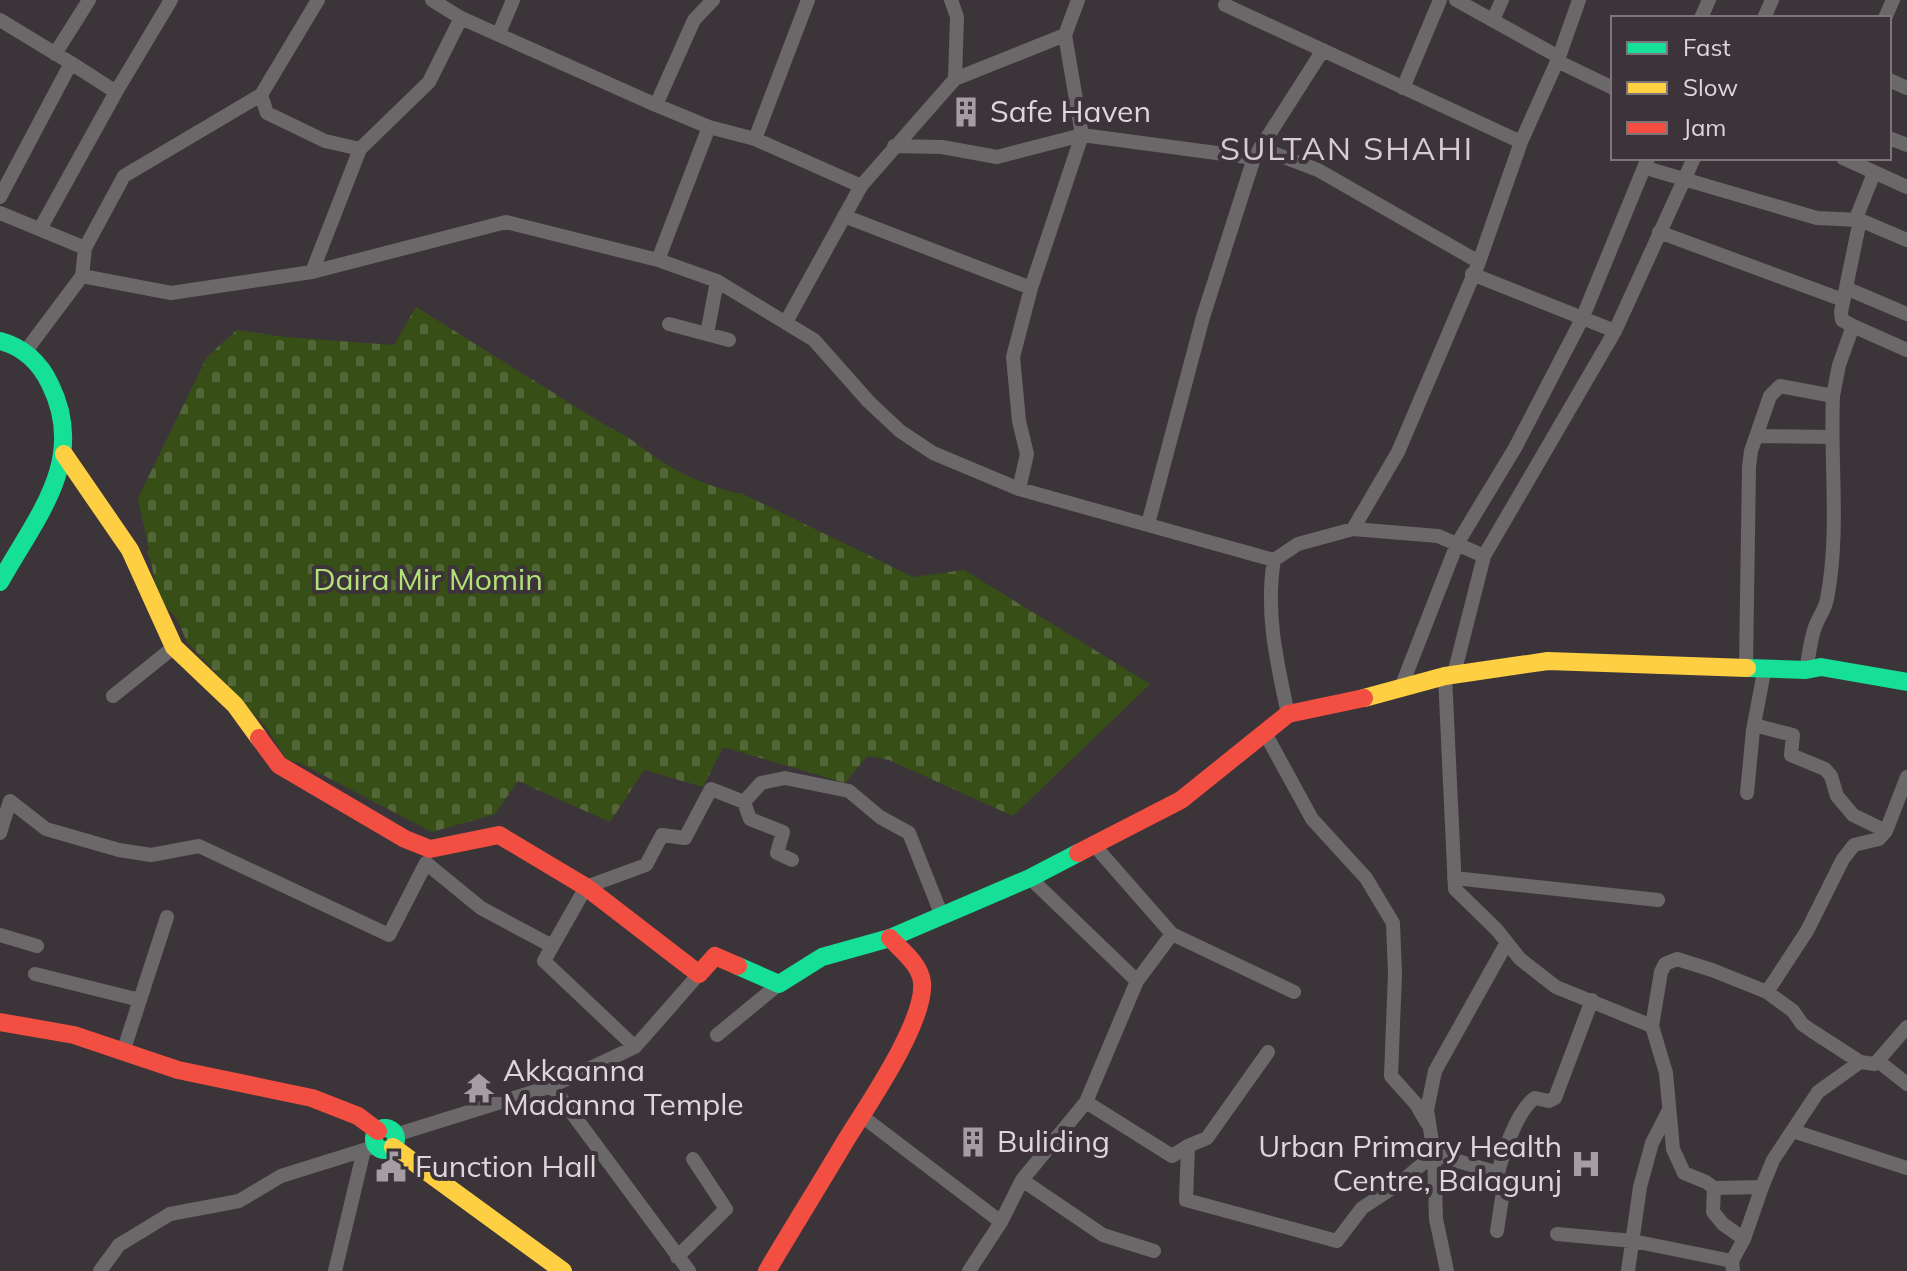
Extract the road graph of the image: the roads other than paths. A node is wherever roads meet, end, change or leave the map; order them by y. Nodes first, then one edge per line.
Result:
1 (89, 0) edge
2 (171, 0) edge
3 (318, 0) edge
4 (432, 0) edge
5 (513, 0) edge
6 (713, 0) edge
7 (808, 0) edge
8 (951, 0) edge
9 (1078, 0) edge
10 (1440, 0) edge
11 (1456, 0) edge
12 (1502, 0) edge
13 (1579, 0) edge
14 (1893, 1) edge
15 (1225, 5) dead end
16 (1907, 8) edge
17 (461, 18) junction
18 (0, 20) edge
19 (1493, 20) junction
20 (499, 33) junction
21 (1065, 35) junction
22 (1323, 50) junction
23 (55, 54) junction
24 (1558, 59) junction
25 (71, 63) junction
26 (955, 79) junction
27 (1611, 87) edge
28 (1403, 88) junction
29 (116, 92) junction
30 (261, 95) junction
31 (656, 105) junction
32 (709, 127) junction
33 (1082, 135) junction
34 (755, 139) junction
35 (1521, 142) junction
36 (894, 146) junction
37 (360, 149) junction
38 (1257, 153) junction
39 (1693, 160) edge
40 (1847, 160) edge
41 (1647, 163) edge
42 (1874, 173) junction
43 (1684, 178) junction
44 (861, 186) junction
45 (1907, 187) edge
46 (0, 197) edge
47 (0, 213) edge
48 (844, 216) junction
49 (1858, 220) junction
50 (40, 229) junction
51 (1659, 232) junction
52 (1907, 240) edge
53 (85, 248) junction
54 (658, 260) junction
55 (1476, 268) junction
56 (312, 272) junction
57 (82, 276) junction
58 (717, 281) junction
59 (1031, 288) junction
60 (1845, 294) junction
61 (1907, 314) edge
62 (1582, 319) junction
63 (786, 322) junction
64 (669, 324) dead end
65 (1853, 326) junction
66 (1615, 331) junction
67 (707, 334) junction
68 (2, 339) edge
69 (729, 340) dead end
70 (1907, 350) edge
71 (25, 352) junction
72 (1833, 396) junction
73 (1757, 436) junction
74 (1831, 437) junction
75 (64, 454) junction
76 (1019, 489) junction
77 (1148, 524) junction
78 (1353, 529) junction
79 (1457, 544) junction
80 (1484, 556) junction
81 (1274, 560) junction
82 (0, 582) edge
83 (174, 647) junction
84 (1746, 666) junction
85 (1765, 667) junction
86 (1806, 670) junction
87 (1450, 675) junction
88 (1907, 682) edge
89 (1400, 690) junction
90 (113, 696) dead end
91 (1288, 714) junction
92 (1754, 725) junction
93 (1265, 733) junction
94 (1907, 777) edge
95 (1747, 793) dead end
96 (744, 802) junction
97 (1886, 831) junction
98 (0, 833) edge
99 (1094, 845) junction
100 (428, 856) junction
101 (792, 860) dead end
102 (1030, 878) junction
103 (1454, 878) junction
104 (586, 887) junction
105 (1658, 900) dead end
106 (942, 916) junction
107 (167, 917) dead end
108 (1172, 934) junction
109 (0, 935) edge
110 (890, 938) junction
111 (1506, 944) junction
112 (37, 946) dead end
113 (552, 946) junction
114 (35, 974) dead end
115 (699, 974) junction
116 (1137, 981) junction
117 (779, 984) junction
118 (1294, 992) dead end
119 (1767, 992) junction
120 (140, 1000) junction
121 (1592, 1000) junction
122 (0, 1022) edge
123 (1652, 1026) junction
124 (1907, 1027) edge
125 (717, 1035) dead end
126 (635, 1047) junction
127 (123, 1052) junction
128 (1268, 1052) dead end
129 (1878, 1061) junction
130 (1860, 1062) junction
131 (1907, 1084) edge
132 (552, 1086) junction
133 (1086, 1102) junction
134 (1669, 1110) junction
135 (863, 1117) junction
136 (1427, 1123) junction
137 (1793, 1131) junction
138 (382, 1142) junction
139 (1188, 1146) junction
140 (1434, 1154) junction
141 (693, 1159) dead end
142 (1907, 1168) edge
143 (1498, 1173) junction
144 (1022, 1180) junction
145 (1762, 1187) junction
146 (1714, 1188) junction
147 (1001, 1222) junction
148 (1497, 1231) dead end
149 (1557, 1234) dead end
150 (1744, 1239) junction
151 (1633, 1241) junction
152 (1154, 1251) dead end
153 (677, 1257) junction
154 (1733, 1266) edge
155 (100, 1271) edge
156 (335, 1271) edge
157 (563, 1271) edge
158 (689, 1271) edge
159 (767, 1271) edge
160 (969, 1271) edge
161 (1447, 1271) edge
162 (1628, 1271) edge

1 - 23 street
2 - 29 street
3 - 30 street
4 - 17 street
5 - 20 street
6 - 31 street
7 - 34 street
8 - 26 street
9 - 21 street
10 - 28 street
11 - 19 street
12 - 19 street
13 - 24 street
14 - 16 street
15 - 22 street
17 - 20 street
17 - 37 street
18 - 23 street
19 - 24 street
20 - 31 street
21 - 26 street
21 - 33 street
22 - 28 street
22 - 38 street
23 - 25 street
24 - 27 street
24 - 35 street
25 - 29 street
25 - 46 street
26 - 36 street
28 - 35 street
29 - 50 street
30 - 37 street
30 - 53 street
31 - 32 street
32 - 34 street
32 - 54 street
33 - 36 street
33 - 38 street
33 - 59 street
34 - 44 street
35 - 55 street
36 - 44 street
37 - 56 street
38 - 55 street
38 - 77 street
39 - 43 street
40 - 42 street
41 - 43 street
41 - 62 street
42 - 45 street
42 - 49 street
43 - 49 street
43 - 51 street
44 - 48 street
47 - 50 street
48 - 59 street
48 - 63 street
49 - 52 street
49 - 60 street
50 - 53 street
51 - 60 street
51 - 66 street
53 - 57 street
54 - 56 street
54 - 58 street
55 - 62 street
55 - 78 street
56 - 57 street
57 - 71 street
58 - 63 street
58 - 67 street
59 - 76 street
60 - 61 street
60 - 65 street
62 - 66 street
62 - 79 street
63 - 76 street
64 - 67 street
65 - 70 street
65 - 72 street
66 - 80 street
67 - 69 street
68 - 71 main road
71 - 75 main road
72 - 73 street
72 - 74 street
73 - 74 street
73 - 84 street
74 - 86 street
75 - 82 main road
75 - 83 main road
76 - 77 street
77 - 81 street
78 - 79 street
78 - 81 street
79 - 80 street
79 - 89 street
80 - 87 street
81 - 91 street
83 - 90 street
83 - 100 main road
84 - 85 main road
84 - 87 main road
85 - 86 main road
85 - 92 street
86 - 88 main road
87 - 89 main road
87 - 103 street
89 - 91 main road
91 - 93 main road
92 - 95 street
92 - 97 street
93 - 99 main road
93 - 136 street
94 - 97 street
96 - 101 street
96 - 104 street
96 - 106 street
97 - 119 street
98 - 100 street
99 - 102 main road
99 - 108 street
100 - 104 main road
100 - 113 street
102 - 106 main road
102 - 116 street
103 - 105 street
103 - 111 street
104 - 113 street
104 - 115 main road
106 - 110 main road
107 - 120 street
108 - 116 street
108 - 118 street
109 - 112 street
110 - 117 main road
110 - 135 main road
111 - 121 street
111 - 136 street
113 - 126 street
114 - 120 street
115 - 117 main road
115 - 126 street
116 - 133 street
117 - 125 street
119 - 123 street
119 - 130 street
120 - 127 street
121 - 123 street
121 - 143 street
122 - 127 main road
123 - 134 street
124 - 129 street
126 - 132 street
127 - 138 main road
128 - 139 street
129 - 130 street
129 - 131 street
130 - 137 street
132 - 138 street
132 - 153 street
133 - 139 street
133 - 144 street
134 - 146 street
134 - 151 street
135 - 147 street
135 - 159 main road
136 - 140 street
137 - 142 street
137 - 145 street
138 - 155 street
138 - 156 street
138 - 157 main road
139 - 140 street
140 - 143 street
140 - 161 street
141 - 153 street
143 - 148 street
144 - 147 street
144 - 152 street
145 - 146 street
145 - 150 street
146 - 150 street
147 - 160 street
149 - 151 street
150 - 154 street
151 - 154 street
151 - 162 street
153 - 158 street

